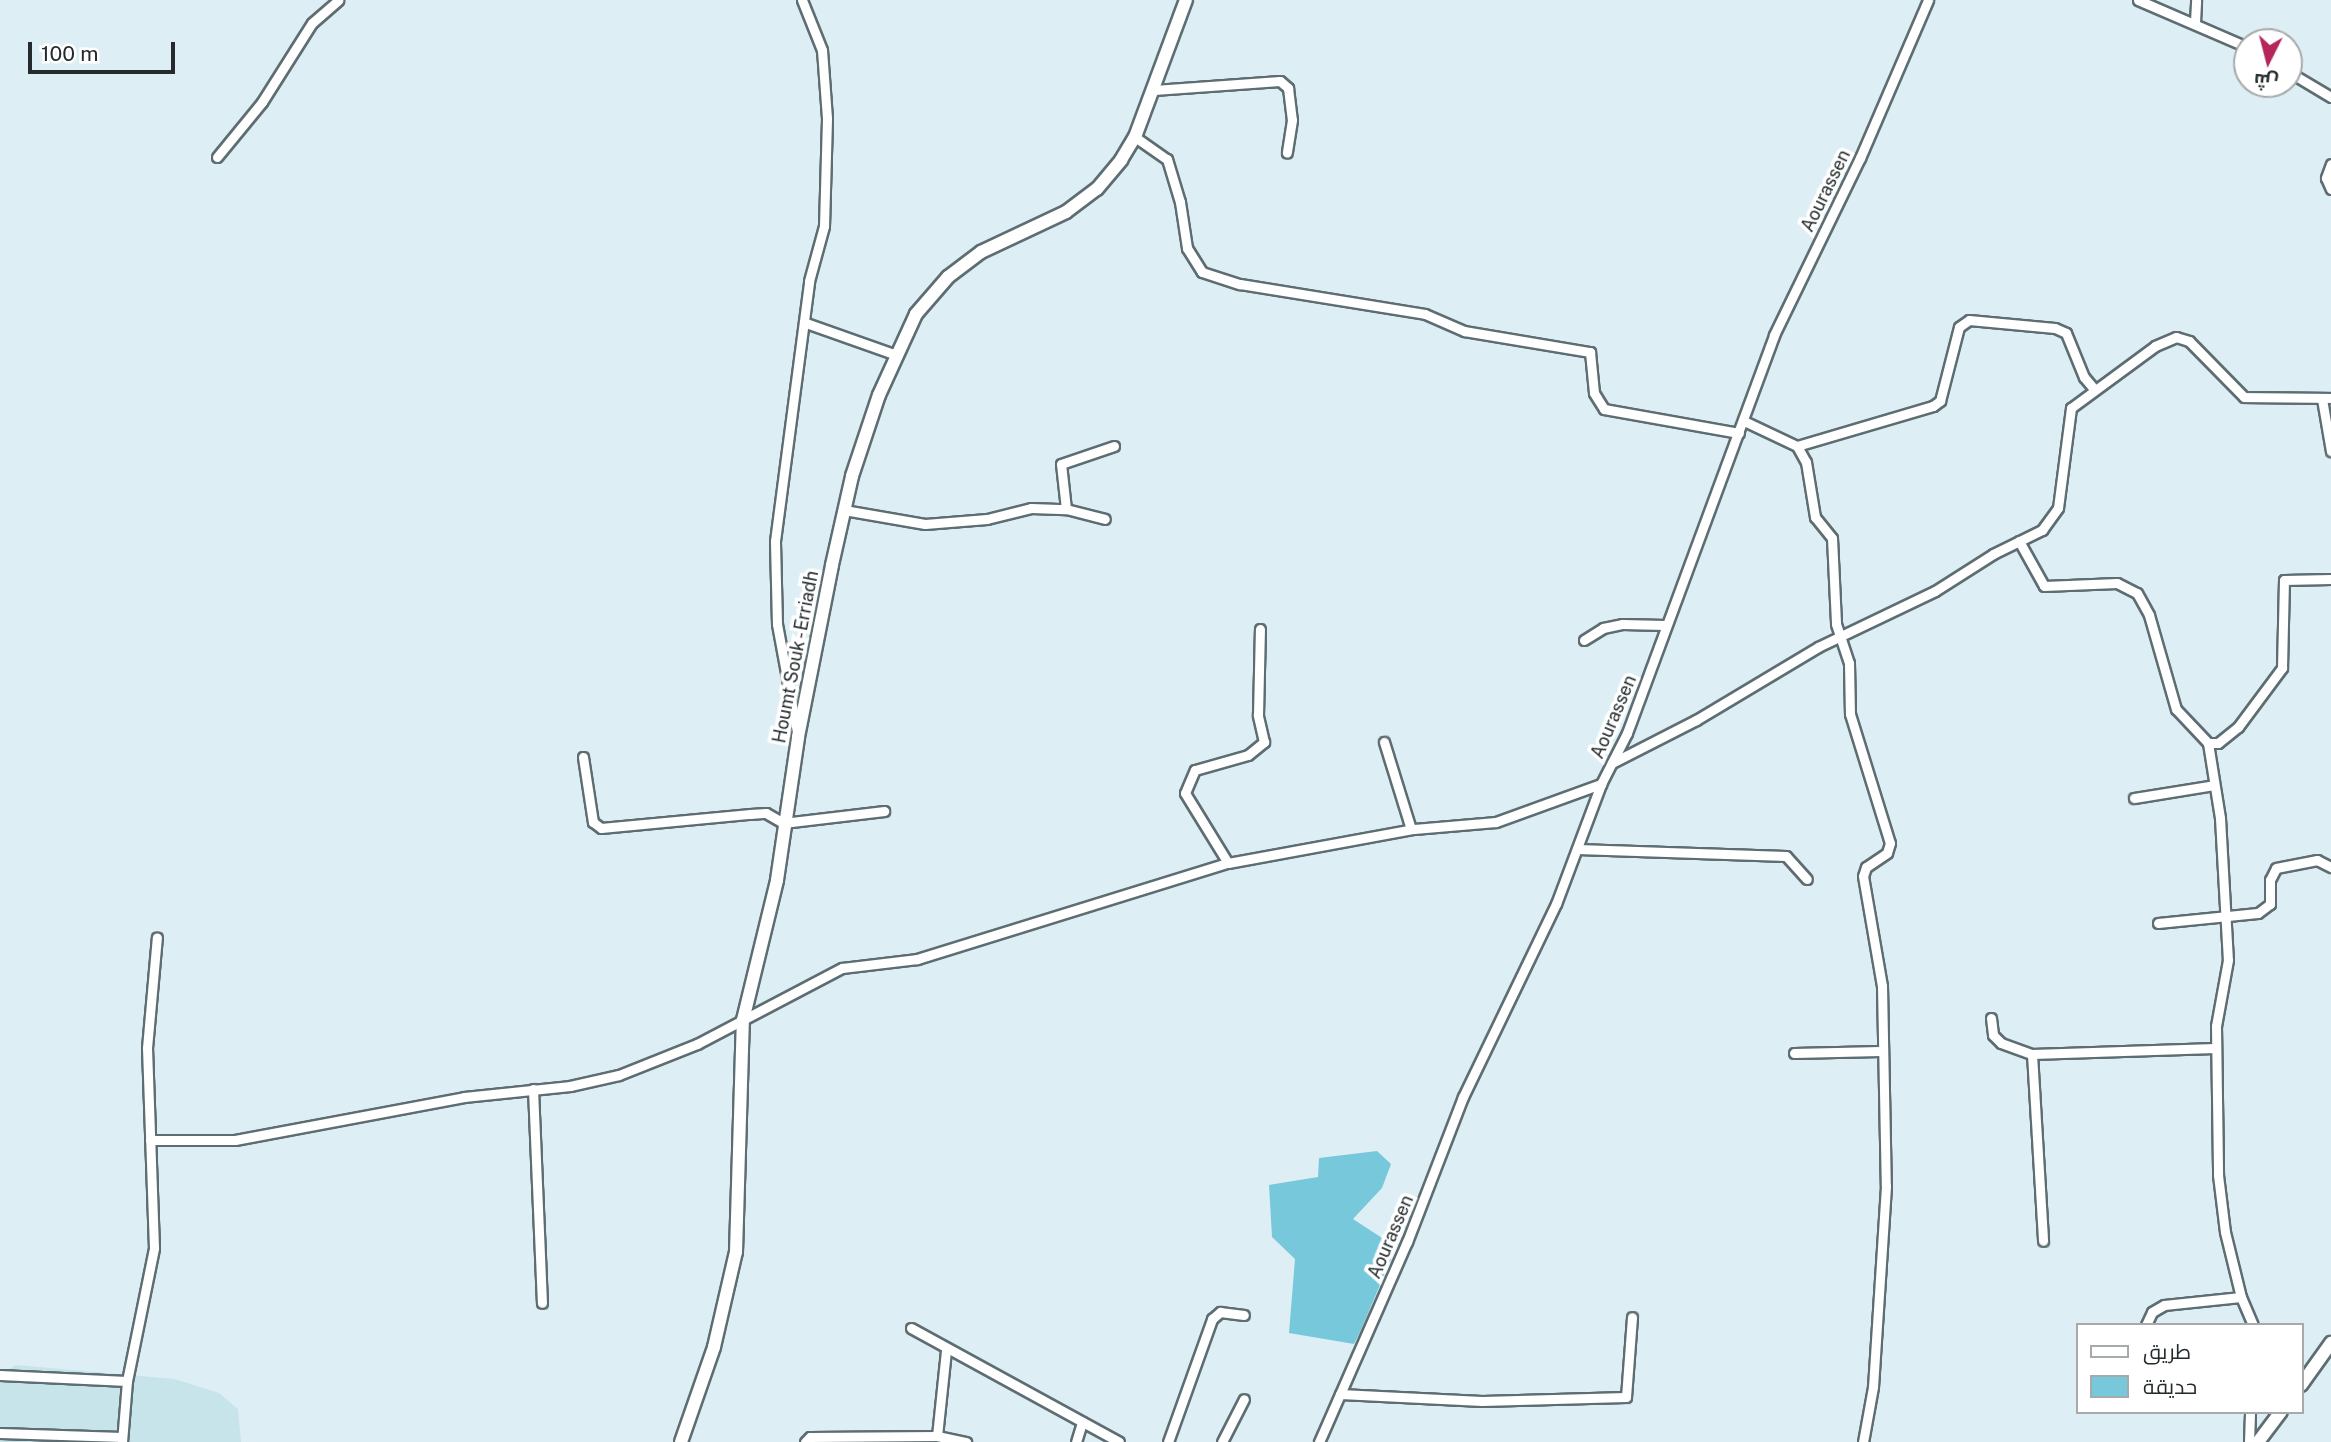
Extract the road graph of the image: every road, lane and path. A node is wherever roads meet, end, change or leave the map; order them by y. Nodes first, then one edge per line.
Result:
1 (338, 0) edge
2 (802, 0) edge
3 (1186, 0) edge
4 (1928, 0) edge
5 (2138, 0) edge
6 (2196, 0) edge
7 (2195, 22) junction
8 (2233, 40) edge
9 (2303, 80) edge
10 (1154, 90) junction
11 (2331, 97) edge
12 (1135, 137) junction
13 (1287, 153) dead end
14 (218, 157) dead end
15 (2331, 164) edge
16 (2331, 189) edge
17 (806, 323) junction
18 (894, 354) junction
19 (2094, 389) junction
20 (2326, 399) edge
21 (1744, 421) junction
22 (1739, 433) junction
23 (1114, 446) dead end
24 (1797, 446) junction
25 (2331, 451) edge
26 (1066, 509) junction
27 (844, 510) junction
28 (1105, 519) dead end
29 (2019, 541) junction
30 (2331, 579) edge
31 (1665, 625) junction
32 (1260, 629) dead end
33 (1841, 635) junction
34 (1584, 640) dead end
35 (798, 737) junction
36 (1384, 742) dead end
37 (2208, 743) junction
38 (583, 757) dead end
39 (1612, 763) junction
40 (1601, 784) junction
41 (2214, 785) junction
42 (2134, 798) dead end
43 (884, 811) dead end
44 (783, 822) junction
45 (1411, 829) junction
46 (1577, 849) junction
47 (1228, 863) junction
48 (2331, 867) edge
49 (1807, 878) dead end
50 (2225, 913) junction
51 (2158, 923) dead end
52 (157, 937) dead end
53 (1991, 1018) dead end
54 (743, 1020) junction
55 (2216, 1048) junction
56 (1880, 1051) junction
57 (1794, 1053) dead end
58 (2032, 1054) junction
59 (533, 1089) junction
60 (150, 1140) junction
61 (2043, 1241) dead end
62 (2241, 1297) junction
63 (542, 1303) dead end
64 (2245, 1308) junction
65 (1244, 1315) dead end
66 (1632, 1317) dead end
67 (2147, 1323) edge
68 (2248, 1323) edge
69 (2252, 1323) edge
70 (911, 1328) dead end
71 (2331, 1343) edge
72 (946, 1350) junction
73 (0, 1375) edge
74 (127, 1381) junction
75 (2303, 1382) edge
76 (1340, 1394) junction
77 (1244, 1399) dead end
78 (2250, 1414) edge
79 (2279, 1414) edge
80 (1082, 1422) junction
81 (0, 1433) edge
82 (937, 1436) junction
83 (28, 1438) edge
84 (122, 1440) edge
85 (681, 1442) edge
86 (805, 1442) edge
87 (966, 1442) edge
88 (1076, 1442) edge
89 (1119, 1442) edge
90 (1168, 1442) edge
91 (1222, 1442) edge
92 (1319, 1442) edge
93 (1863, 1442) edge
94 (2249, 1442) edge
95 (2258, 1442) edge

1 - 14 street
2 - 17 street
3 - 10 street, Houmt Souk - Erriadh
4 - 21 street, Aourassen
5 - 7 street
6 - 7 street
7 - 8 street
9 - 11 street
10 - 12 street, Houmt Souk - Erriadh
10 - 13 street
12 - 18 street, Houmt Souk - Erriadh
12 - 22 street
15 - 16 street
17 - 18 street
17 - 35 street
18 - 27 street, Houmt Souk - Erriadh
19 - 20 street
19 - 24 street
19 - 29 street
20 - 25 street
21 - 22 street, Aourassen
21 - 24 street
22 - 31 street, Aourassen
23 - 26 street
24 - 33 street
26 - 27 street
26 - 28 street
27 - 35 street, Houmt Souk - Erriadh
29 - 33 street
29 - 37 street
30 - 37 street
31 - 34 street
31 - 39 street, Aourassen
32 - 47 street
33 - 39 street
33 - 56 street
35 - 44 street, Houmt Souk - Erriadh
36 - 45 street
37 - 41 street
38 - 44 street
39 - 40 street, Aourassen
40 - 45 street
40 - 46 street, Aourassen
41 - 42 street
41 - 50 street
43 - 44 street
44 - 54 street, Houmt Souk - Erriadh
45 - 47 street
46 - 49 street
46 - 76 street, Aourassen
47 - 54 street
48 - 50 street
50 - 51 street
50 - 55 street
52 - 60 street
53 - 58 street
54 - 59 street
54 - 85 street, Houmt Souk - Erriadh
55 - 58 street
55 - 62 street
56 - 57 street
56 - 93 street
58 - 61 street
59 - 60 street
59 - 63 street
60 - 74 street
62 - 64 street
62 - 67 street
64 - 68 street
64 - 69 street
65 - 90 street
66 - 76 street
70 - 72 street
71 - 75 street
72 - 80 street
72 - 82 street
73 - 74 street
74 - 84 street
76 - 92 street, Aourassen
77 - 91 street
78 - 94 street
79 - 95 street
80 - 88 street
80 - 89 street
81 - 83 street
82 - 86 street
82 - 87 street
83 - 84 street

